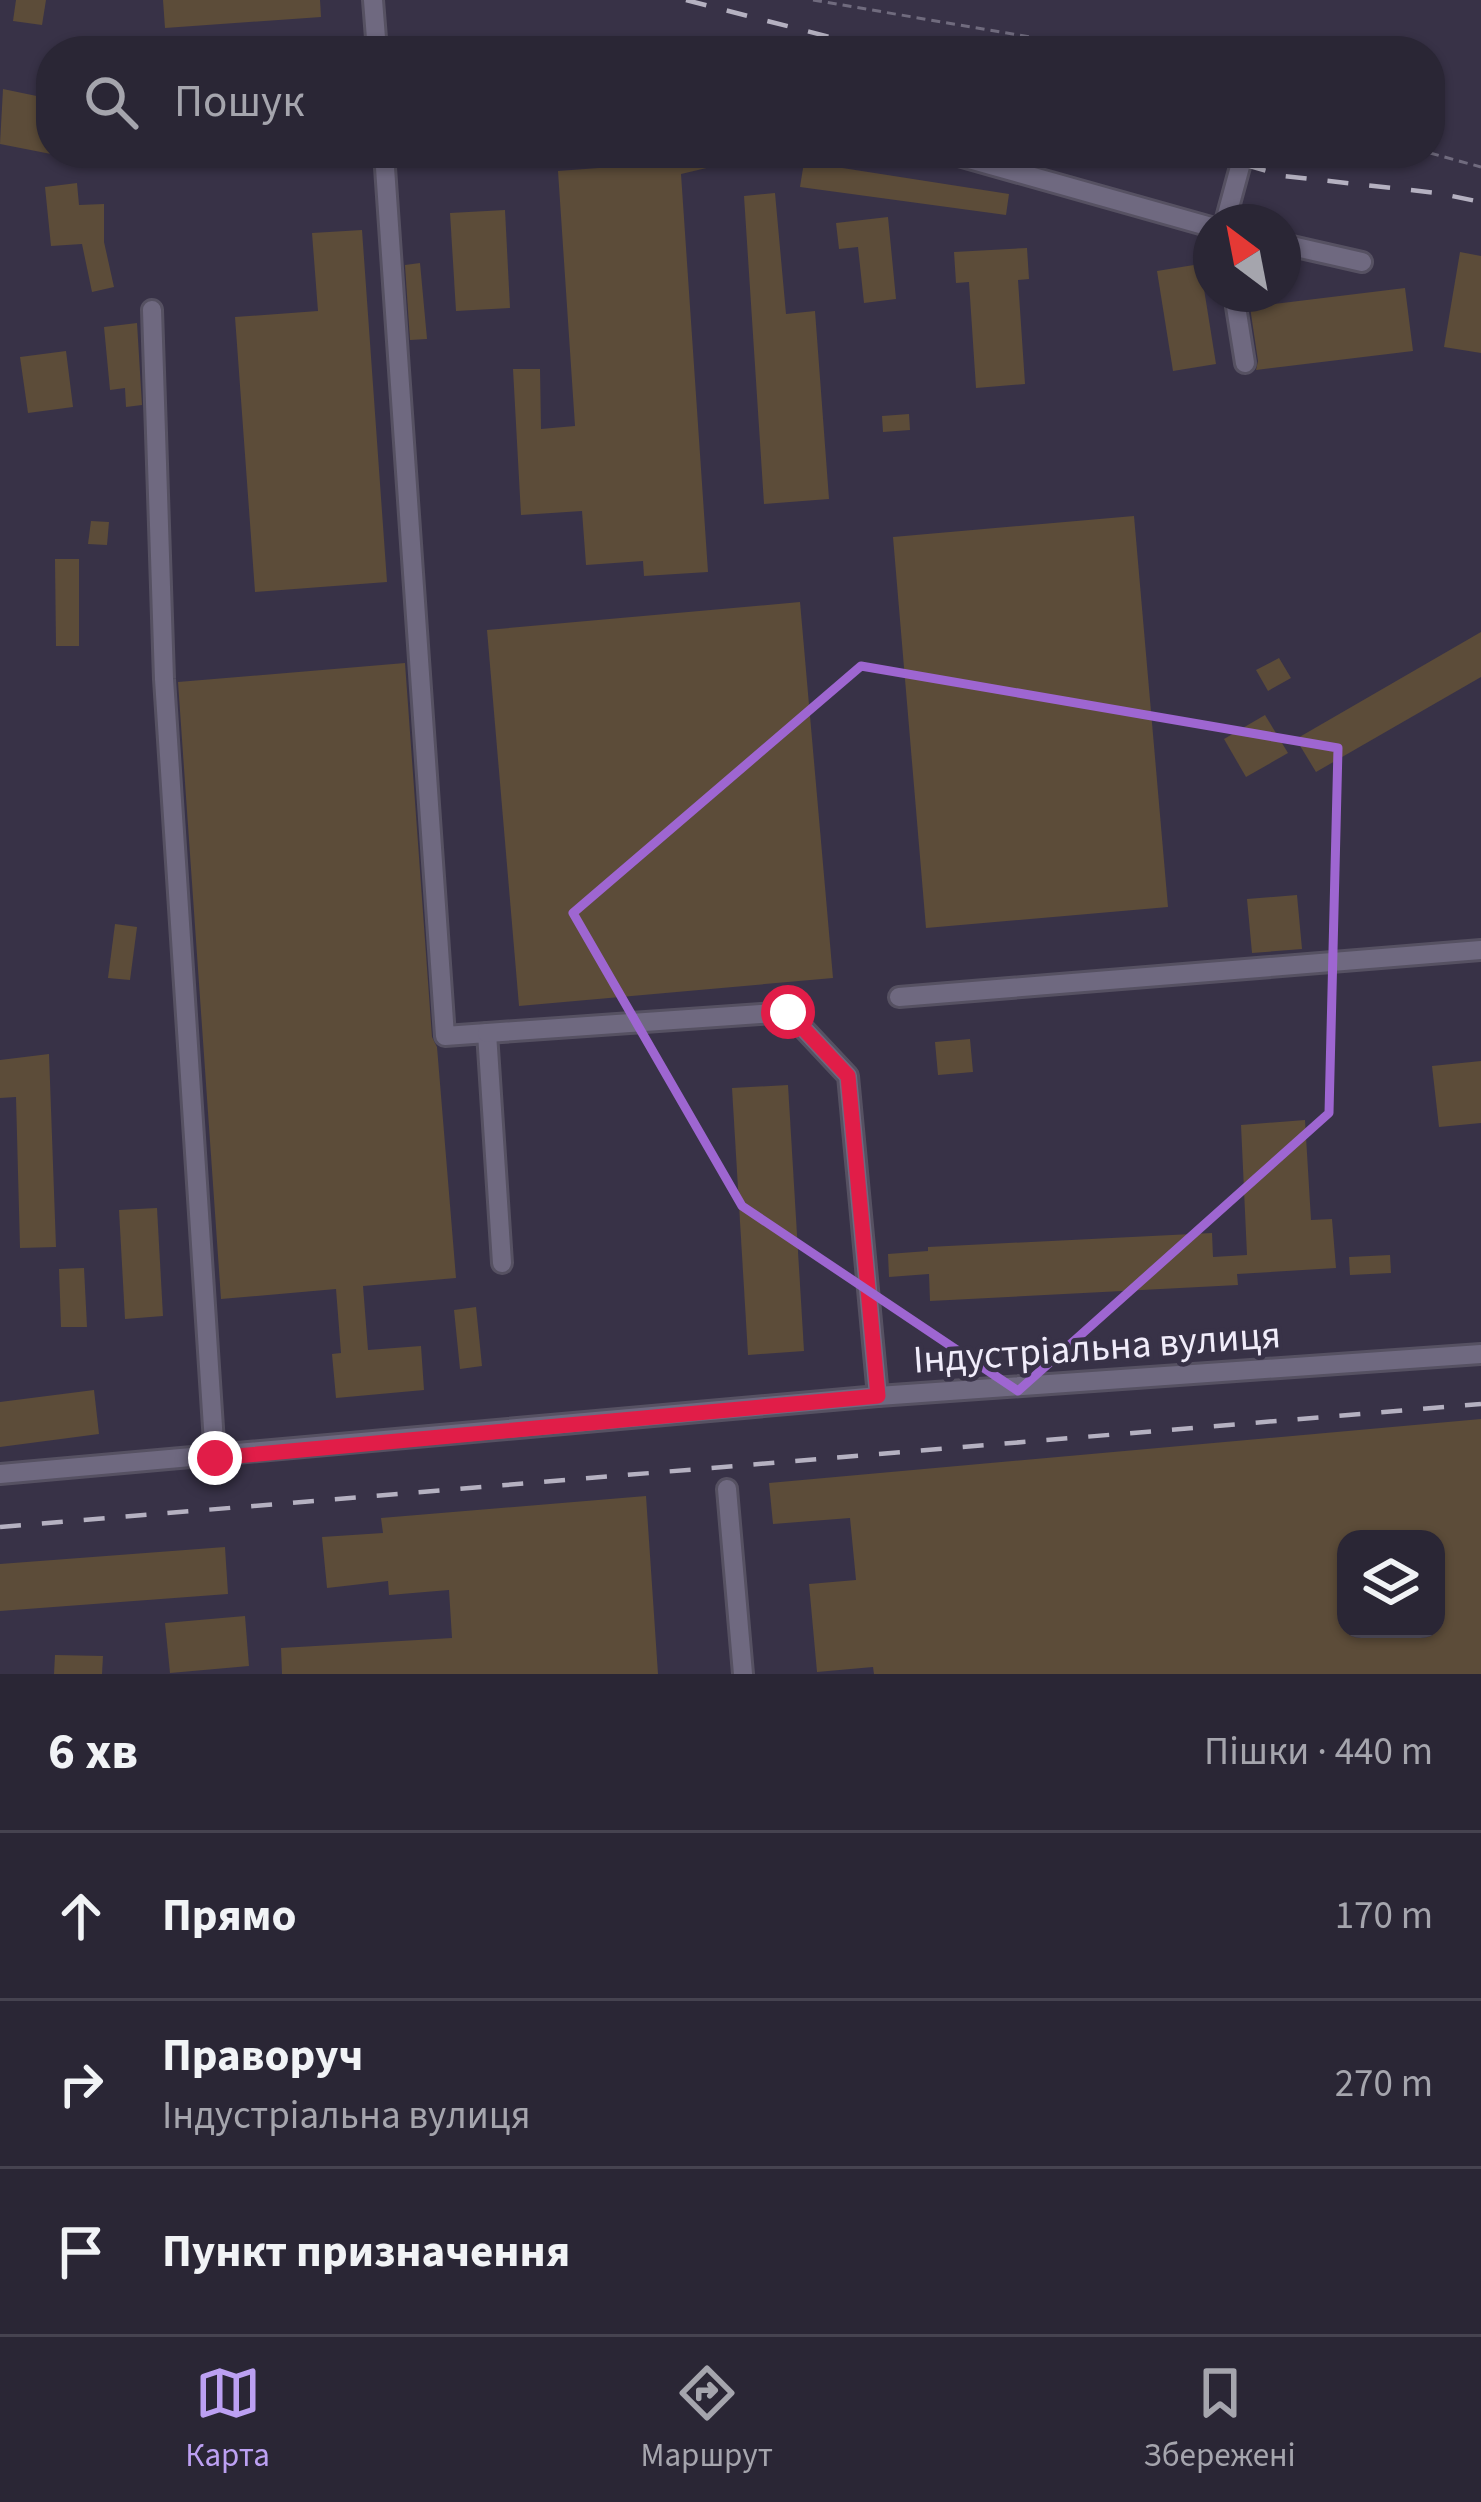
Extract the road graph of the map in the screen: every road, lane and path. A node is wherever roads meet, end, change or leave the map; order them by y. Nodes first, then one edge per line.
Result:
1 (374, 0) edge
2 (813, 0) edge
3 (376, 36) edge
4 (1024, 36) edge
5 (1445, 157) edge
6 (1481, 166) edge
7 (385, 168) edge
8 (1001, 168) edge
9 (1239, 168) edge
10 (1230, 204) edge
11 (1193, 222) edge
12 (1301, 248) edge
13 (1362, 262) dead end
14 (152, 310) dead end
15 (1237, 312) edge
16 (1245, 363) dead end
17 (1481, 950) edge
18 (899, 997) dead end
19 (487, 1033) junction
20 (502, 1263) dead end
21 (1481, 1354) edge
22 (878, 1396) junction
23 (215, 1458) junction
24 (0, 1474) edge
25 (727, 1489) dead end
26 (743, 1674) edge

1 - 3 street
2 - 4 path
5 - 6 path
7 - 19 street
8 - 11 street
9 - 10 street
12 - 13 street
14 - 23 street
15 - 16 street
17 - 18 street
19 - 20 street
19 - 22 street
21 - 22 street, Індустріальна вулиця
22 - 23 street, Індустріальна вулиця
23 - 24 street, Індустріальна вулиця
25 - 26 street

